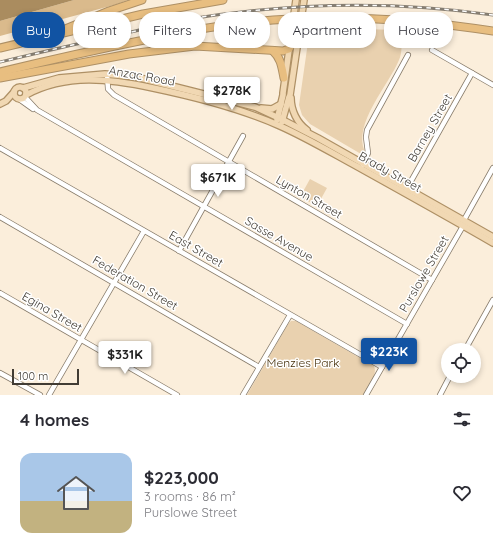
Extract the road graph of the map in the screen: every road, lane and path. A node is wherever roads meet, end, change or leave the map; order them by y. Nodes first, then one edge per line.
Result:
1 (142, 0) edge
2 (223, 0) edge
3 (296, 0) edge
4 (304, 0) edge
5 (302, 12) edge
6 (65, 29) edge
7 (493, 31) edge
8 (65, 33) edge
9 (12, 45) edge
10 (0, 48) edge
11 (297, 48) edge
12 (289, 49) junction
13 (432, 50) dead end
14 (273, 51) junction
15 (408, 55) dead end
16 (0, 72) edge
17 (472, 73) junction
18 (107, 74) junction
19 (0, 78) edge
20 (284, 78) junction
21 (108, 80) junction
22 (493, 85) edge
23 (23, 88) junction
24 (14, 92) junction
25 (290, 96) junction
26 (22, 97) junction
27 (6, 101) junction
28 (0, 104) edge
29 (281, 104) junction
30 (255, 108) junction
31 (281, 119) junction
32 (278, 125) junction
33 (313, 135) junction
34 (243, 136) dead end
35 (0, 148) edge
36 (229, 162) junction
37 (362, 166) junction
38 (493, 168) edge
39 (406, 190) junction
40 (204, 207) junction
41 (0, 217) edge
42 (464, 223) junction
43 (144, 231) junction
44 (493, 237) edge
45 (493, 243) edge
46 (179, 251) junction
47 (432, 280) junction
48 (113, 283) junction
49 (0, 294) edge
50 (493, 300) edge
51 (290, 314) junction
52 (407, 324) junction
53 (81, 340) junction
54 (469, 343) edge
55 (259, 367) junction
56 (382, 368) junction
57 (0, 373) edge
58 (446, 383) edge
59 (40, 395) edge
60 (48, 395) edge
61 (177, 395) edge
62 (243, 395) edge
63 (366, 395) edge
64 (440, 395) edge

1 - 6 highway
2 - 8 highway
3 - 12 main road
4 - 5 main road
7 - 16 highway, bridge
9 - 10 highway
11 - 25 main road
12 - 14 highway
12 - 20 main road
13 - 17 street
14 - 19 highway
14 - 20 highway
15 - 37 street
17 - 22 street
17 - 39 street, Barney Street
18 - 21 street, Lynton Street
18 - 23 main road, Anzac Road
18 - 30 main road, Anzac Road
20 - 29 main road
21 - 26 main road, Anzac Road
21 - 32 main road, Anzac Road
21 - 36 street, Lynton Street
23 - 24 main road
23 - 26 main road
24 - 26 main road
24 - 27 main road, Anzac Road
25 - 31 main road
25 - 33 main road
26 - 27 main road, Anzac Road
26 - 40 street, Sasse Avenue
27 - 28 main road, Anzac Road
29 - 30 main road
29 - 31 main road
30 - 31 main road, Anzac Road
31 - 32 main road
31 - 33 main road, Brady Street
32 - 37 main road, Brady Street
33 - 37 main road, Brady Street
34 - 36 street
35 - 43 street, East Street
36 - 40 street
36 - 47 street, Lynton Street
37 - 39 main road, Brady Street
38 - 42 street, Purslowe Street
39 - 42 main road, Brady Street
40 - 46 street
40 - 52 street, Sasse Avenue
41 - 48 street, Federation Street
42 - 44 main road, Brady Street
42 - 45 main road, Brady Street
42 - 47 street, Purslowe Street
43 - 46 street, East Street
43 - 48 street
46 - 51 street, East Street
47 - 52 street, Purslowe Street
48 - 53 street
48 - 55 street, Federation Street
49 - 53 street, Egina Street
50 - 54 street
51 - 55 street
51 - 56 street, East Street
52 - 56 street, Purslowe Street
53 - 60 street
53 - 61 street, Egina Street
55 - 62 street
56 - 63 street, Purslowe Street
57 - 59 street
58 - 64 street

